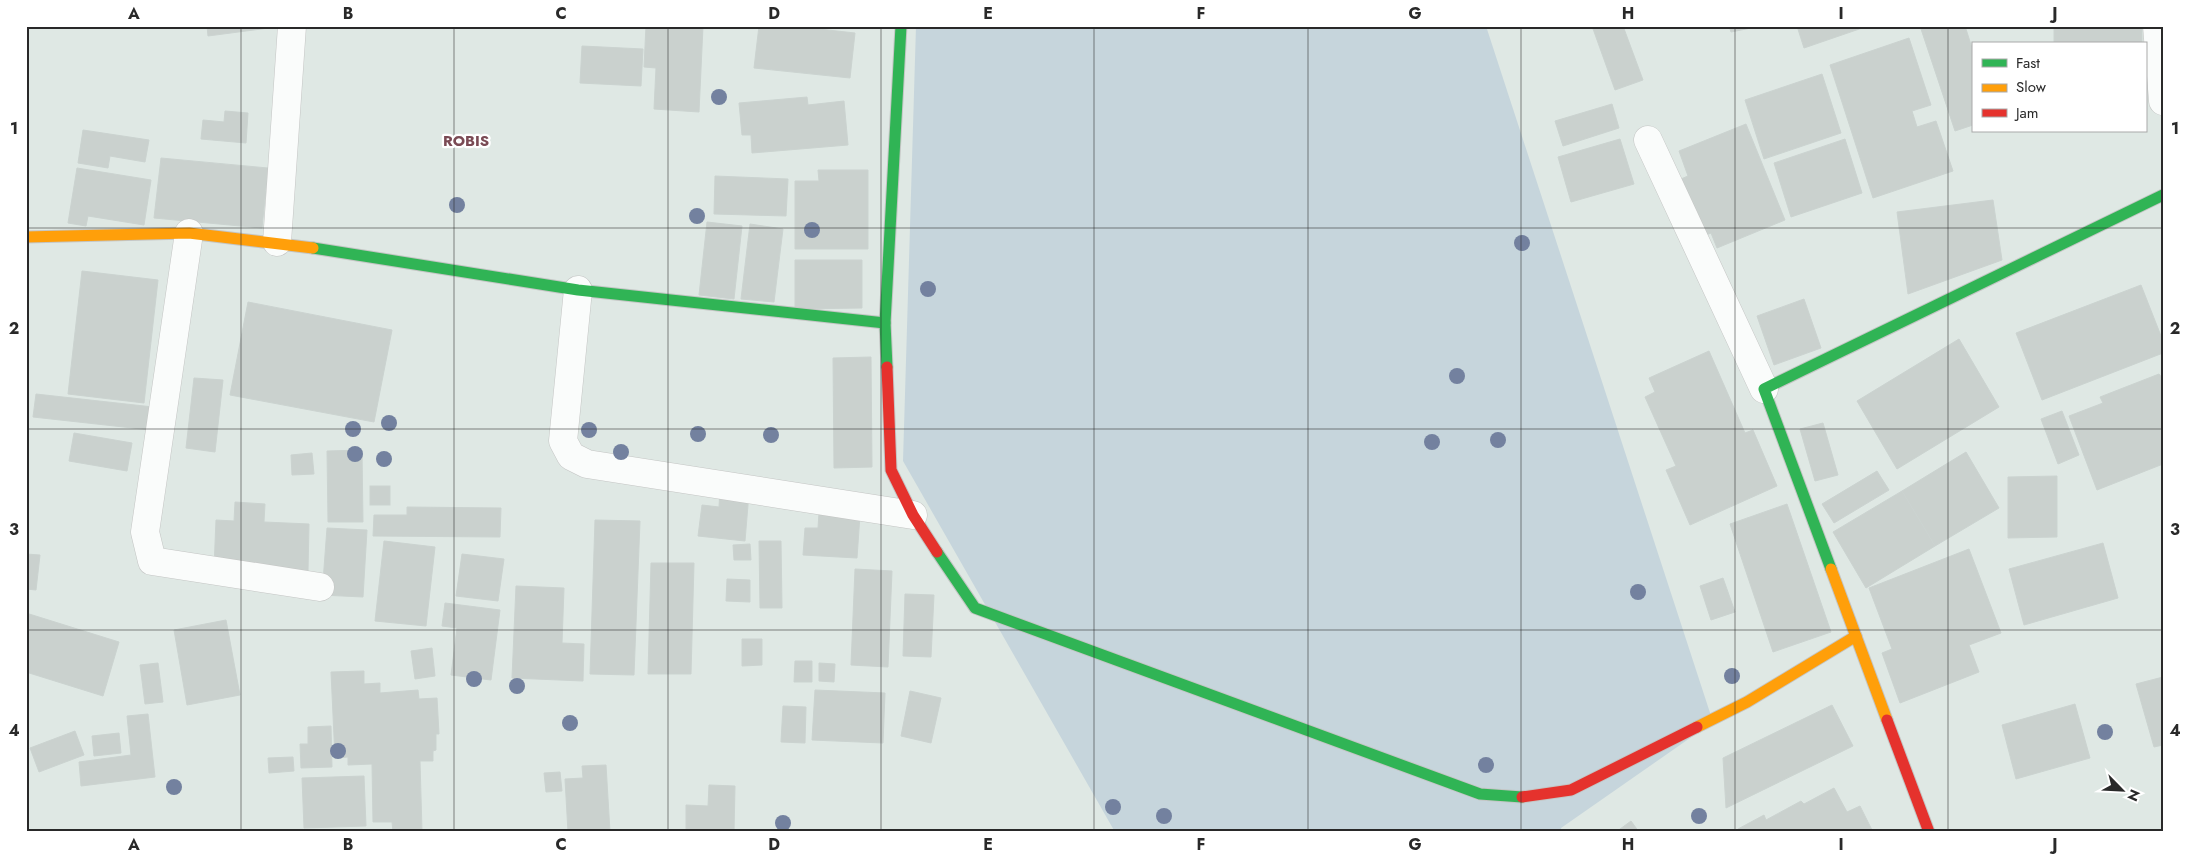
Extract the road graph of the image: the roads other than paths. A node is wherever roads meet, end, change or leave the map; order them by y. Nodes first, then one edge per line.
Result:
1 (292, 26) edge
2 (901, 26) edge
3 (2157, 26) edge
4 (2163, 101) edge
5 (1648, 140) dead end
6 (2163, 195) edge
7 (189, 233) junction
8 (26, 237) edge
9 (278, 242) junction
10 (578, 290) junction
11 (885, 323) junction
12 (1764, 389) junction
13 (913, 515) junction
14 (320, 588) dead end
15 (1856, 636) junction
16 (1929, 832) edge

1 - 9 street
2 - 11 street
3 - 4 street
5 - 12 street
6 - 12 street
7 - 8 street
7 - 9 street
7 - 14 street
9 - 10 street
10 - 11 street
10 - 13 street
11 - 13 street
12 - 15 street
13 - 15 street
15 - 16 street

